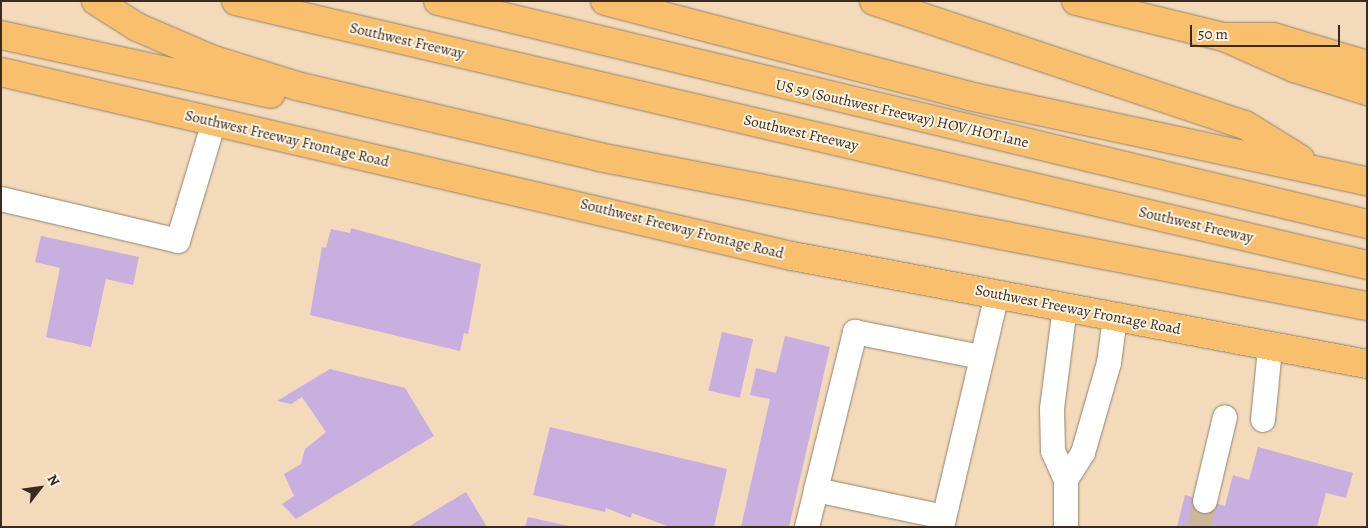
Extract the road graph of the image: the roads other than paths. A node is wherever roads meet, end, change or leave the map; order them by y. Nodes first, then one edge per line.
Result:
1 (96, 1) edge
2 (236, 1) edge
3 (438, 1) edge
4 (605, 1) edge
5 (874, 1) edge
6 (1076, 1) edge
7 (1, 35) edge
8 (1224, 37) junction
9 (1367, 65) edge
10 (1, 72) edge
11 (1367, 91) edge
12 (214, 122) junction
13 (612, 160) junction
14 (1316, 169) junction
15 (1367, 181) edge
16 (1, 199) edge
17 (1367, 224) edge
18 (1367, 264) edge
19 (997, 294) junction
20 (1367, 306) edge
21 (1065, 307) junction
22 (1116, 318) junction
23 (1270, 348) junction
24 (981, 357) junction
25 (1367, 364) edge
26 (1225, 417) dead end
27 (1263, 420) dead end
28 (1066, 480) junction
29 (816, 490) junction
30 (1205, 500) tunnel mouth
31 (943, 522) edge
32 (807, 527) edge
33 (1066, 527) edge

1 - 13 main road
2 - 18 main road, Southwest Freeway
3 - 17 main road, US 59 (Southwest Freeway) HOV/HOT lane
4 - 14 main road
5 - 14 main road
6 - 8 main road
7 - 13 main road
8 - 9 main road
8 - 11 main road
10 - 12 main road, Southwest Freeway Frontage Road
12 - 16 street
12 - 19 main road, Southwest Freeway Frontage Road
13 - 20 main road
14 - 15 main road
19 - 21 main road, Southwest Freeway Frontage Road
19 - 24 street
21 - 22 main road, Southwest Freeway Frontage Road
21 - 28 street
22 - 23 main road, Southwest Freeway Frontage Road
22 - 28 street
23 - 25 main road, Southwest Freeway Frontage Road
23 - 27 street
24 - 29 street
24 - 31 street
26 - 30 street
28 - 33 street
29 - 31 street
29 - 32 street

